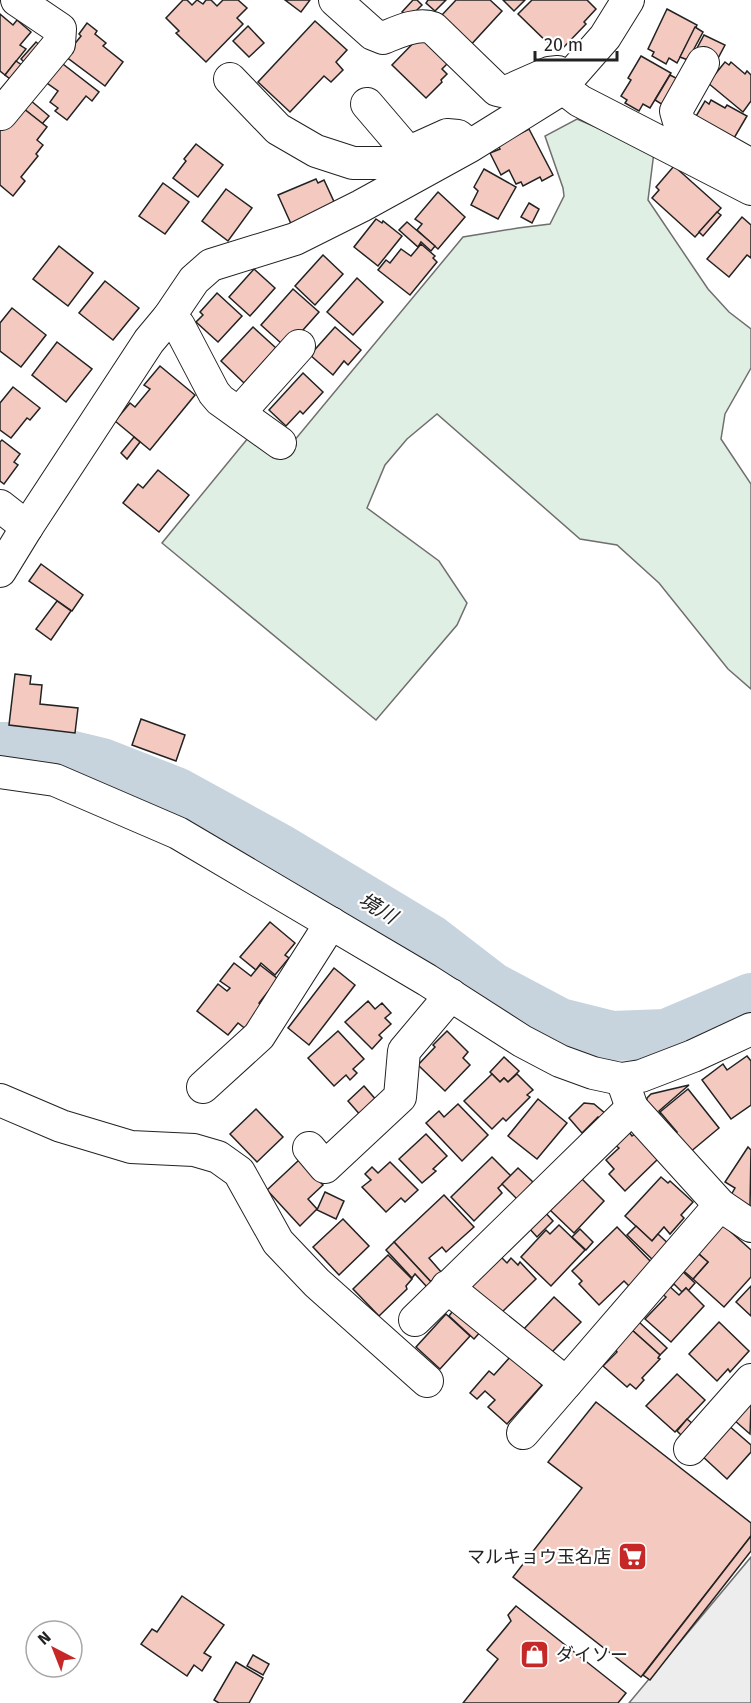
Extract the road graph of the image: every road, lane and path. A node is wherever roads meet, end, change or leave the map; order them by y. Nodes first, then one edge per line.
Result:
1 (17, 0) edge
2 (335, 0) edge
3 (627, 0) edge
4 (704, 63) dead end
5 (231, 80) dead end
6 (566, 83) junction
7 (367, 104) dead end
8 (1, 114) edge
9 (470, 146) junction
10 (408, 152) junction
11 (751, 165) edge
12 (751, 188) edge
13 (169, 317) junction
14 (299, 346) dead end
15 (239, 413) junction
16 (280, 443) dead end
17 (0, 506) edge
18 (27, 527) junction
19 (0, 571) edge
20 (0, 772) edge
21 (331, 923) junction
22 (451, 995) junction
23 (751, 1029) edge
24 (203, 1087) dead end
25 (626, 1093) junction
26 (0, 1100) edge
27 (309, 1148) dead end
28 (720, 1205) junction
29 (751, 1226) edge
30 (447, 1287) junction
31 (415, 1320) dead end
32 (751, 1380) edge
33 (427, 1382) dead end
34 (566, 1383) junction
35 (523, 1433) dead end
36 (690, 1449) dead end

1 - 8 street
2 - 6 street
3 - 6 street
4 - 11 street
5 - 10 street
6 - 9 street
6 - 12 street
7 - 10 street
9 - 10 street
9 - 13 street
13 - 15 street
13 - 18 street
14 - 15 street
15 - 16 street
17 - 18 street
18 - 19 street
20 - 21 street
21 - 22 street
21 - 24 street
22 - 25 street
22 - 27 street
23 - 25 street
25 - 28 street
25 - 30 street
26 - 33 street
28 - 29 street
28 - 34 street
30 - 31 street
30 - 34 street
32 - 36 street
34 - 35 street

